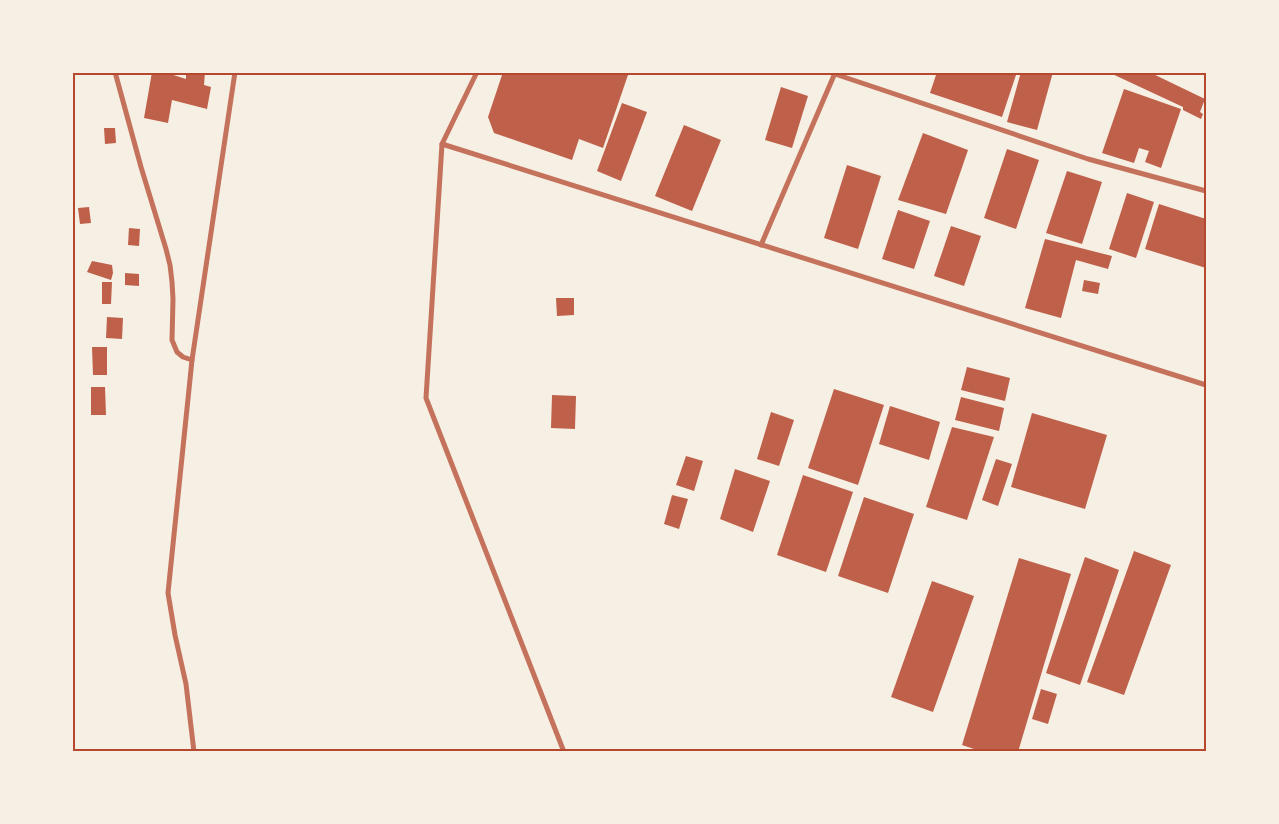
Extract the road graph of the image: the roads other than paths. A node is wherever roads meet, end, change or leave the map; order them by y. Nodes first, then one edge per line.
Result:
1 (115, 72) edge
2 (235, 72) edge
3 (477, 72) edge
4 (833, 73) edge
5 (442, 144) junction
6 (1206, 191) edge
7 (761, 245) junction
8 (192, 360) junction
9 (1206, 385) edge
10 (194, 752) edge
11 (564, 752) edge

1 - 8 street
2 - 8 street
3 - 5 street
4 - 6 street
4 - 7 street
5 - 7 street
5 - 11 street
7 - 9 street
8 - 10 street

